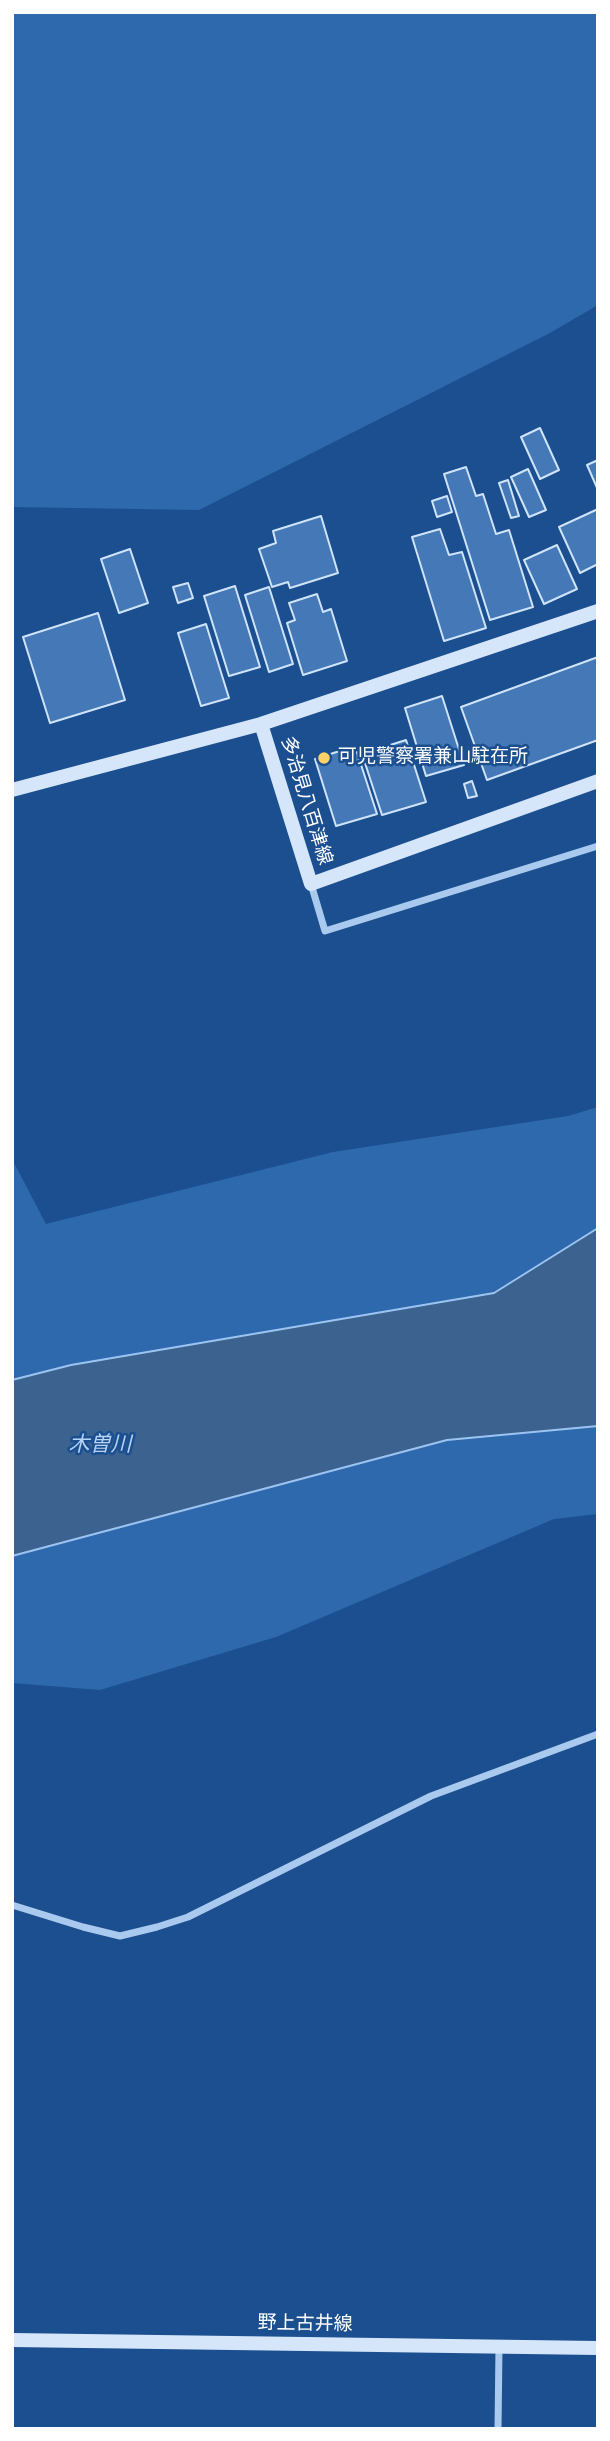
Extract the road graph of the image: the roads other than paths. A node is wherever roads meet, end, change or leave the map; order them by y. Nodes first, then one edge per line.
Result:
1 (598, 611) edge
2 (261, 724) junction
3 (598, 781) edge
4 (12, 790) edge
5 (598, 846) edge
6 (311, 884) junction
7 (598, 1734) edge
8 (12, 1905) edge
9 (12, 2340) edge
10 (499, 2347) junction
11 (598, 2348) edge
12 (498, 2429) edge

1 - 2 main road
2 - 4 main road, 多治見八百津線
2 - 6 main road, 多治見八百津線
3 - 6 main road, 多治見八百津線
5 - 6 street
7 - 8 street
9 - 10 main road, 野上古井線
10 - 11 main road, 野上古井線
10 - 12 street

